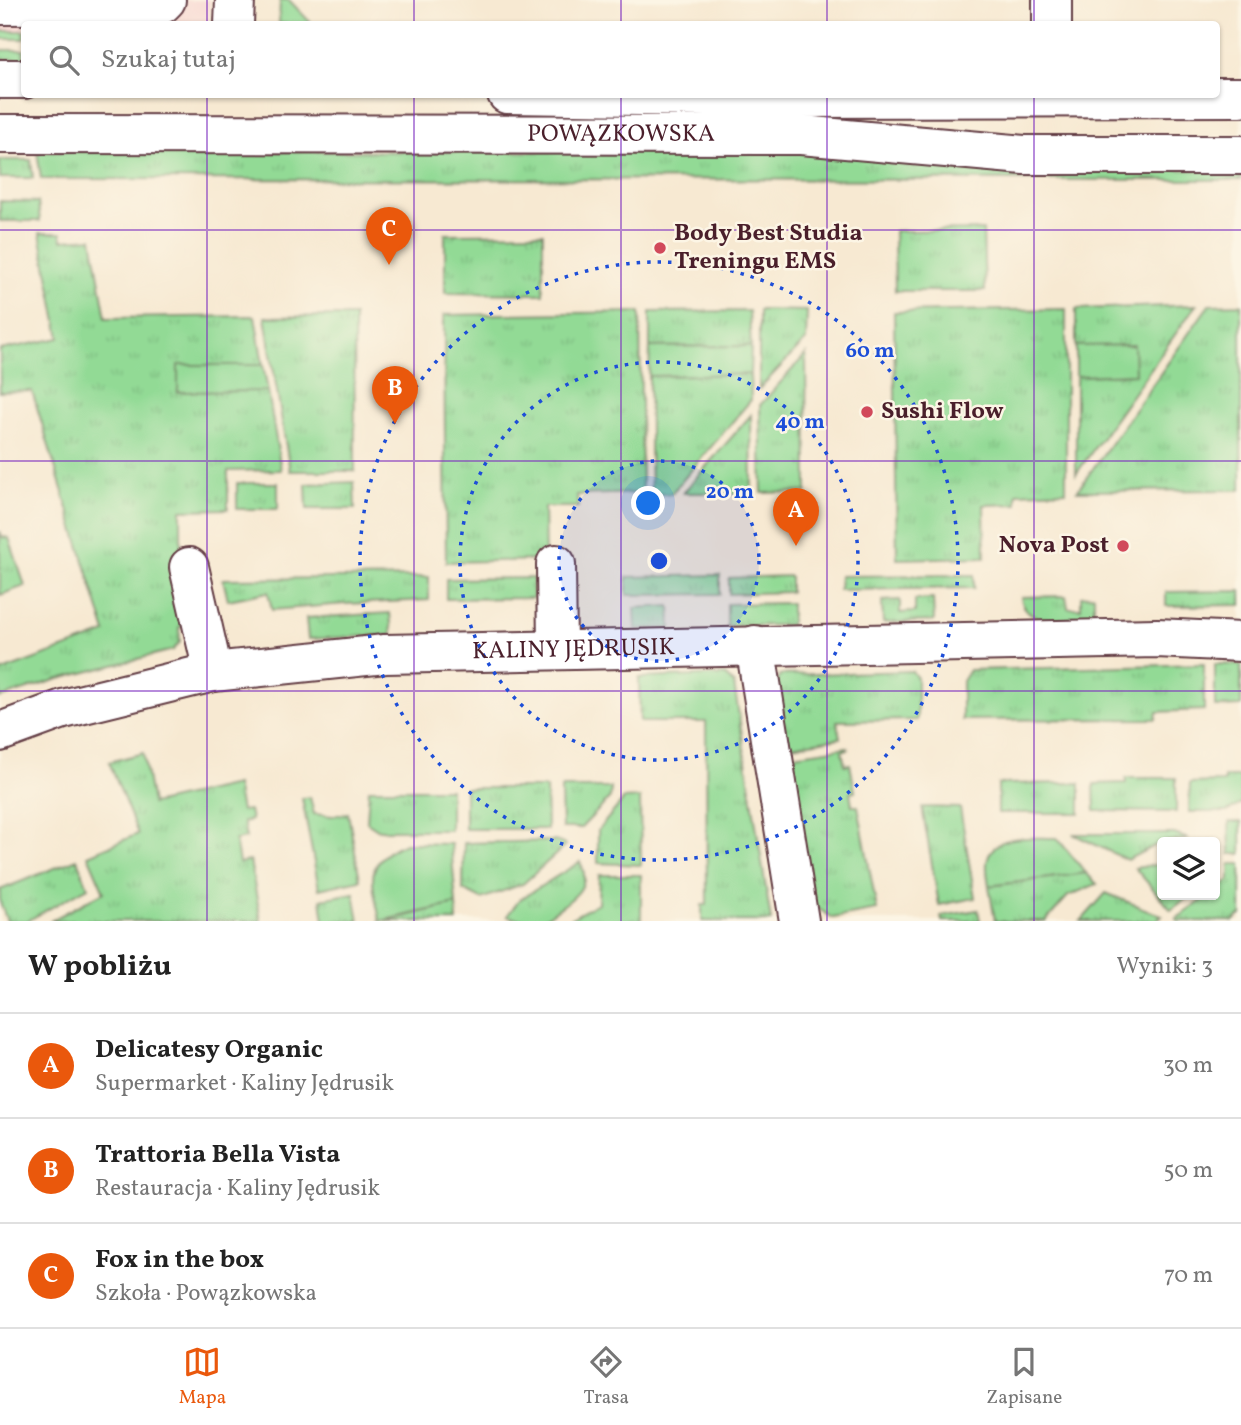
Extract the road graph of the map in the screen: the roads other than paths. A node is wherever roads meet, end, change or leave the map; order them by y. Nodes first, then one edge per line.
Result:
1 (166, 0) edge
2 (234, 0) edge
3 (1052, 0) edge
4 (0, 5) edge
5 (234, 21) edge
6 (1052, 21) edge
7 (0, 79) edge
8 (21, 79) edge
9 (1220, 97) edge
10 (1241, 97) edge
11 (0, 134) edge
12 (1241, 155) edge
13 (556, 564) dead end
14 (189, 567) dead end
15 (1241, 626) edge
16 (1157, 638) junction
17 (1241, 642) edge
18 (754, 645) junction
19 (557, 650) junction
20 (213, 672) junction
21 (0, 732) edge
22 (799, 921) edge

1 - 4 main road
2 - 5 main road
3 - 6 main road
7 - 8 main road
9 - 10 main road, POWĄZKOWSKA
11 - 12 main road, POWĄZKOWSKA
13 - 19 main road
14 - 20 main road
15 - 16 main road, KALINY JĘDRUSIK
16 - 17 main road, KALINY JĘDRUSIK
16 - 18 main road, KALINY JĘDRUSIK
18 - 19 main road, KALINY JĘDRUSIK
18 - 22 main road
19 - 20 main road, KALINY JĘDRUSIK
20 - 21 main road, KALINY JĘDRUSIK

